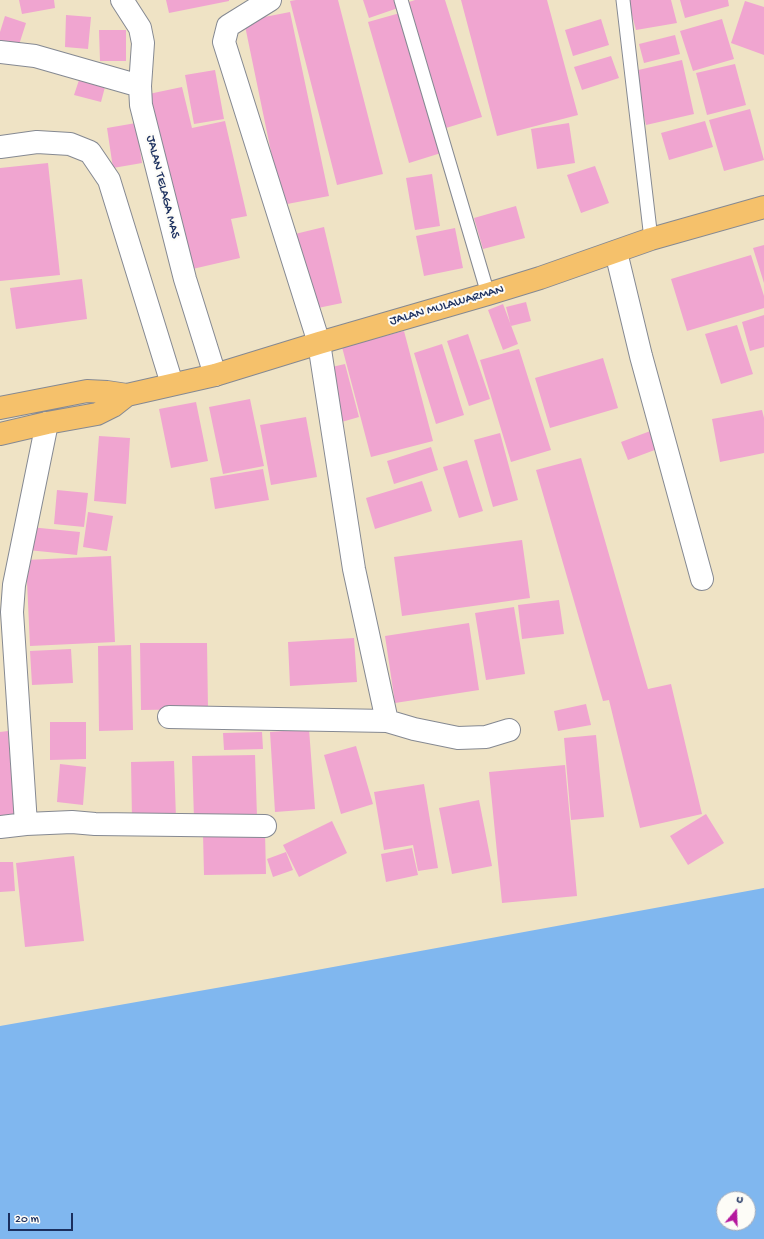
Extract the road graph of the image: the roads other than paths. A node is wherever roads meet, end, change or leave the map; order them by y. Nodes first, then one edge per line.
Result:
1 (122, 0) edge
2 (270, 0) edge
3 (401, 0) edge
4 (623, 0) edge
5 (0, 52) edge
6 (140, 86) junction
7 (0, 147) edge
8 (764, 207) edge
9 (651, 240) junction
10 (616, 252) junction
11 (488, 294) junction
12 (319, 343) junction
13 (215, 374) junction
14 (172, 384) junction
15 (127, 395) junction
16 (0, 408) edge
17 (47, 423) junction
18 (0, 434) edge
19 (702, 579) dead end
20 (169, 718) dead end
21 (387, 721) junction
22 (509, 730) dead end
23 (26, 824) junction
24 (265, 826) dead end
25 (0, 827) edge

1 - 6 street, JALAN TELAGA MAS
2 - 12 street
3 - 11 lane
4 - 9 lane
5 - 6 street
6 - 13 street, JALAN TELAGA MAS
7 - 14 street
8 - 9 highway, JALAN MULAWARMAN
9 - 10 highway, JALAN MULAWARMAN
10 - 11 highway, JALAN MULAWARMAN
10 - 19 street
11 - 12 highway, JALAN MULAWARMAN
12 - 13 highway, JALAN MULAWARMAN
12 - 21 street
13 - 14 highway, JALAN MULAWARMAN
14 - 15 highway, JALAN MULAWARMAN
15 - 16 highway, JALAN MULAWARMAN
15 - 17 highway, JALAN MULAWARMAN
17 - 18 highway, JALAN MULAWARMAN
17 - 23 street
20 - 21 street
21 - 22 street
23 - 24 street
23 - 25 street

